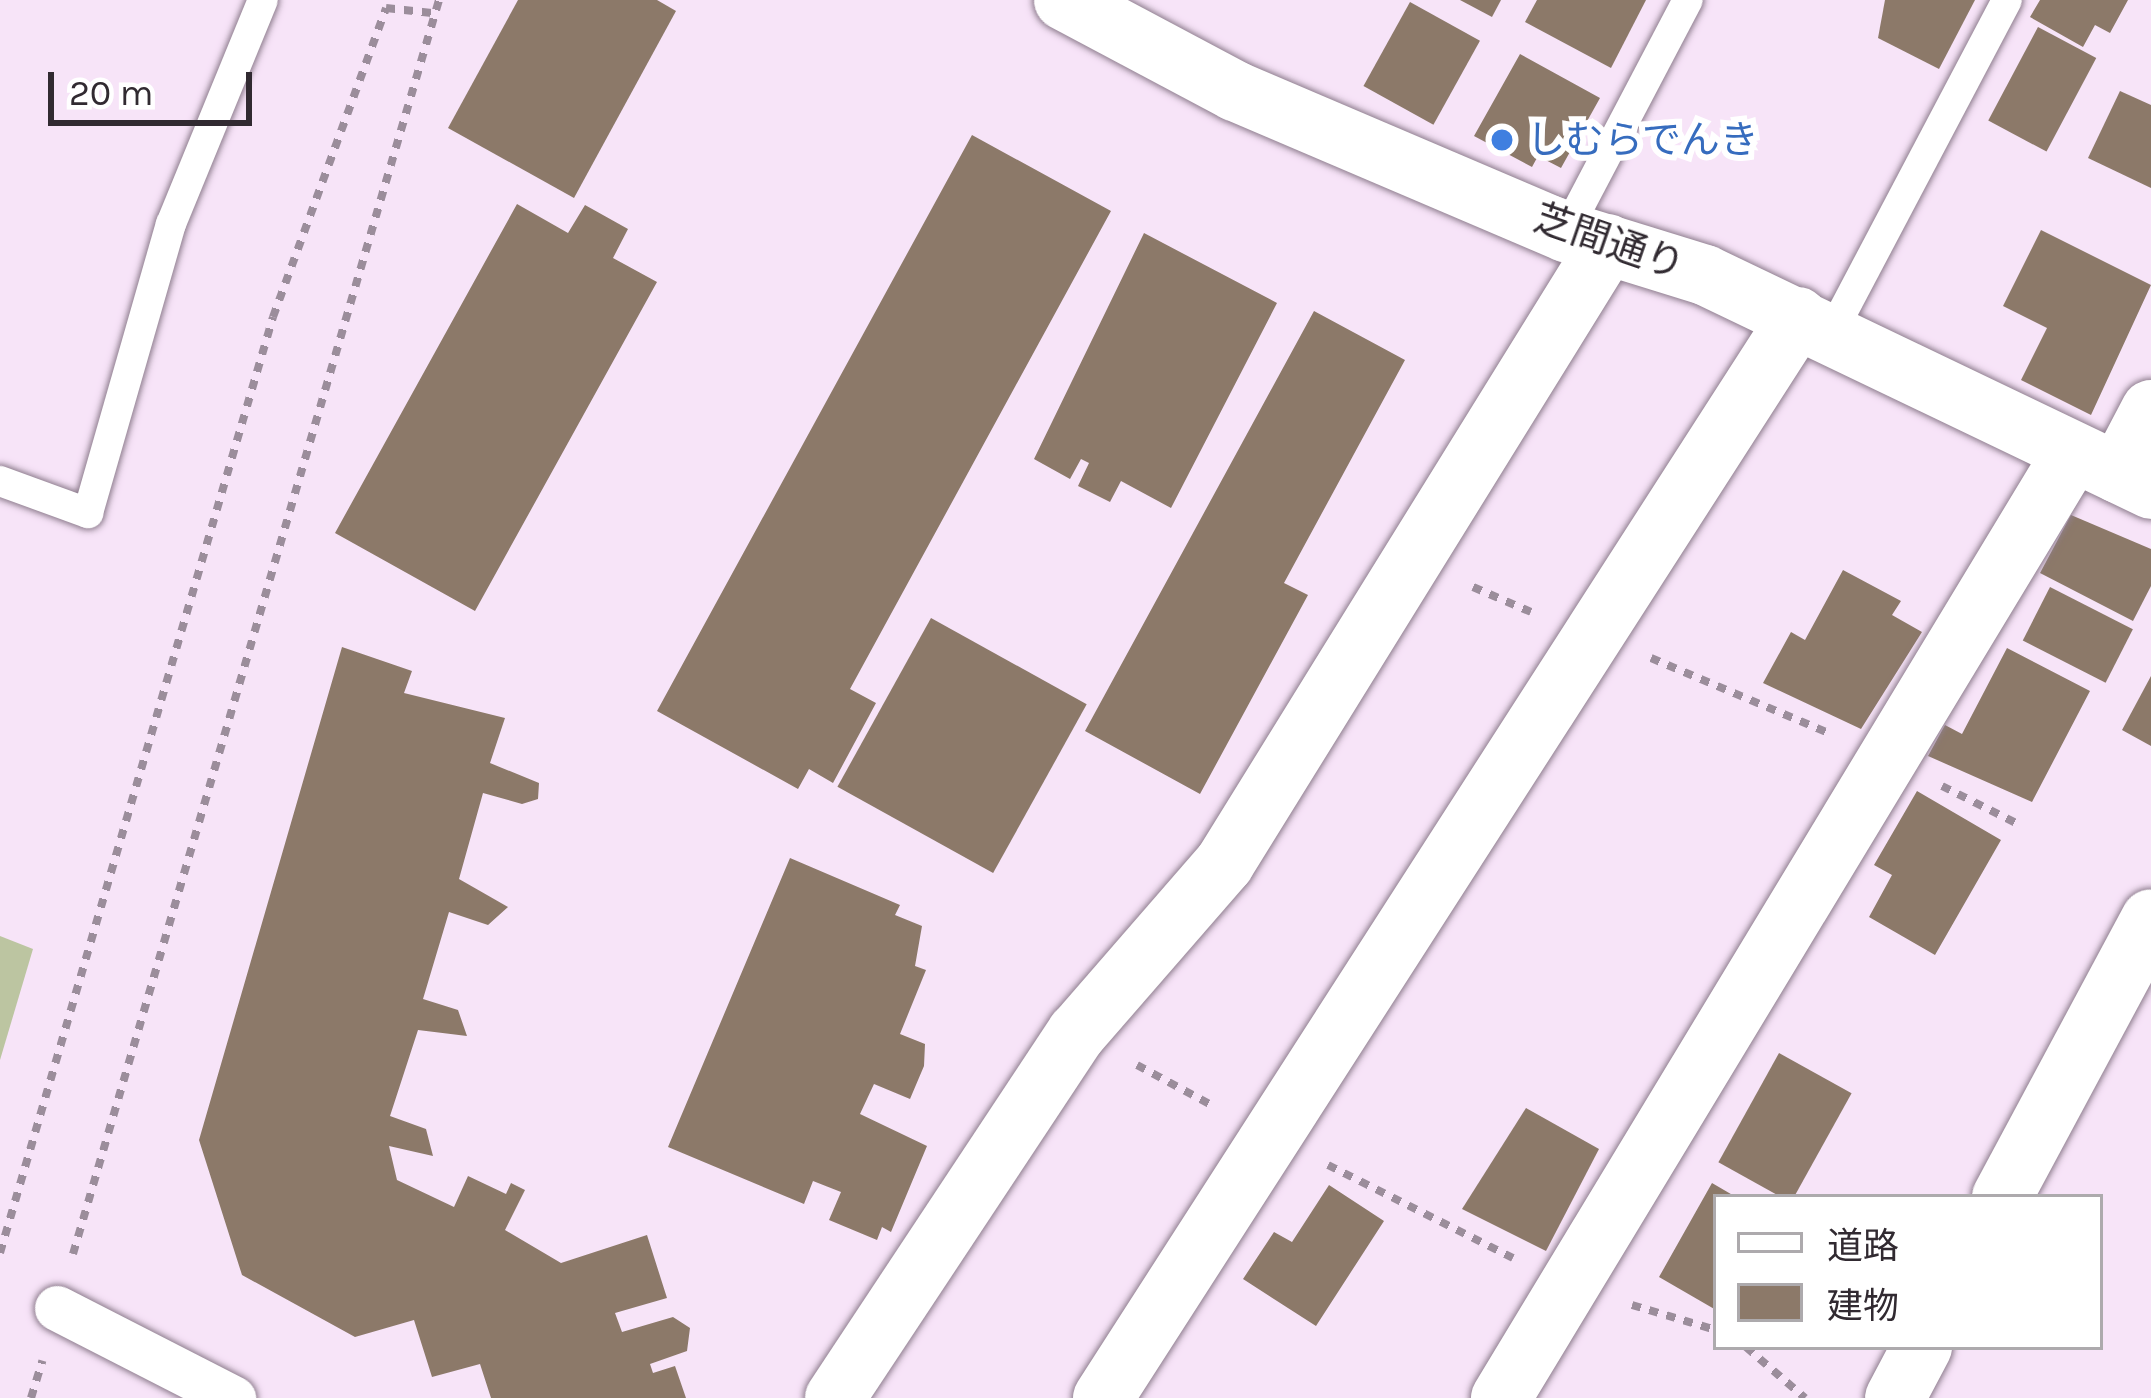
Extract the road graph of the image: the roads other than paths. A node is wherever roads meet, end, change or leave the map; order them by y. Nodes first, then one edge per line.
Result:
1 (263, 0) edge
2 (1064, 0) edge
3 (1688, 0) edge
4 (2007, 0) edge
5 (1587, 238) junction
6 (1815, 324) junction
7 (2151, 410) edge
8 (2114, 472) edge
9 (0, 481) edge
10 (2151, 919) edge
11 (2004, 1194) edge
12 (57, 1308) road end
13 (1920, 1350) edge
14 (233, 1398) edge
15 (836, 1398) edge
16 (1102, 1398) edge
17 (1501, 1398) edge
18 (1894, 1398) edge

1 - 9 lane
2 - 5 street, 芝間通り
3 - 5 lane
4 - 6 lane
5 - 6 street, 芝間通り
5 - 15 street
6 - 8 street, 芝間通り
6 - 16 street
7 - 8 street
8 - 17 street
10 - 11 street
12 - 14 street
13 - 18 street

